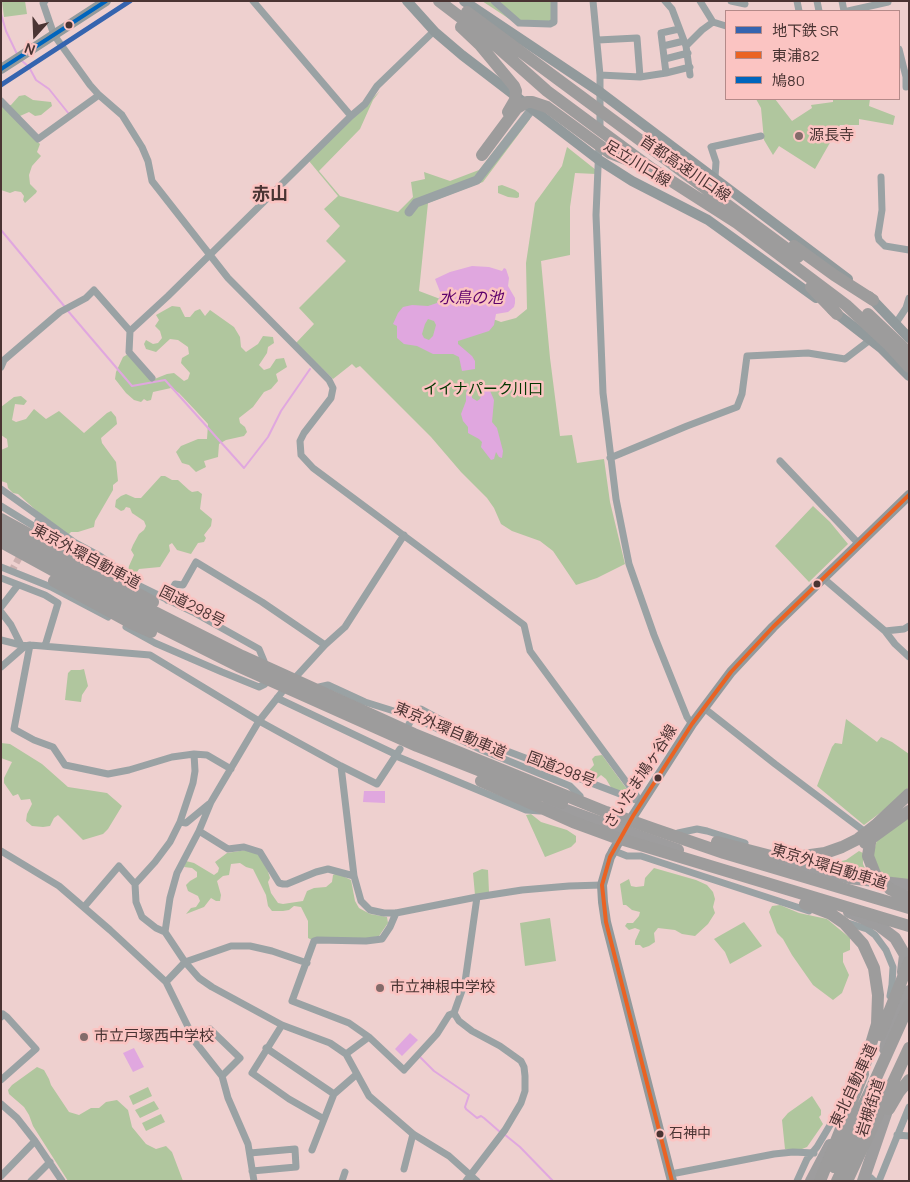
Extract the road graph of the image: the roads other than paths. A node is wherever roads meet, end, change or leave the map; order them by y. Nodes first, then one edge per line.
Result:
1 (44, 1) edge
2 (106, 1) edge
3 (253, 1) edge
4 (407, 1) edge
5 (431, 1) edge
6 (440, 1) edge
7 (453, 1) edge
8 (464, 1) edge
9 (494, 1) edge
10 (554, 1) edge
11 (594, 1) edge
12 (666, 1) edge
13 (700, 1) edge
14 (731, 1) edge
15 (888, 2) edge
16 (745, 3) edge
17 (851, 10) edge
18 (713, 22) junction
19 (725, 26) edge
20 (679, 28) junction
21 (434, 31) junction
22 (54, 36) junction
23 (598, 40) junction
24 (512, 44) junction
25 (663, 46) junction
26 (686, 47) junction
27 (900, 53) edge
28 (664, 59) junction
29 (690, 67) junction
30 (1, 69) edge
31 (666, 73) junction
32 (600, 75) junction
33 (690, 75) dead end
34 (640, 77) junction
35 (906, 87) dead end
36 (600, 92) junction
37 (99, 95) junction
38 (2, 102) edge
39 (532, 108) junction
40 (351, 116) junction
41 (761, 136) dead end
42 (599, 160) junction
43 (651, 168) junction
44 (715, 177) junction
45 (881, 177) dead end
46 (409, 212) dead end
47 (909, 250) edge
48 (210, 255) junction
49 (909, 298) edge
50 (874, 300) junction
51 (837, 314) junction
52 (896, 322) junction
53 (130, 331) junction
54 (909, 338) edge
55 (870, 340) junction
56 (909, 352) edge
57 (1, 367) edge
58 (909, 367) edge
59 (909, 376) edge
60 (152, 378) dead end
61 (610, 458) junction
62 (780, 461) dead end
63 (1, 489) edge
64 (909, 495) edge
65 (1, 506) edge
66 (40, 517) junction
67 (1, 520) edge
68 (1, 524) edge
69 (36, 527) junction
70 (1, 530) edge
71 (404, 535) junction
72 (1, 542) edge
73 (858, 544) junction
74 (1, 548) edge
75 (1, 552) edge
76 (1, 567) edge
77 (11, 572) junction
78 (119, 576) junction
79 (823, 578) junction
80 (4, 579) edge
81 (18, 585) junction
82 (167, 600) junction
83 (1, 607) edge
84 (1, 612) edge
85 (909, 626) edge
86 (885, 631) junction
87 (1, 640) edge
88 (155, 643) junction
89 (229, 644) junction
90 (325, 644) junction
91 (26, 646) junction
92 (45, 646) junction
93 (187, 646) junction
94 (150, 655) junction
95 (909, 657) edge
96 (264, 661) junction
97 (1, 667) edge
98 (296, 677) junction
99 (264, 684) junction
100 (319, 687) junction
101 (280, 695) junction
102 (704, 708) junction
103 (413, 717) junction
104 (351, 718) junction
105 (260, 721) junction
106 (409, 724) dead end
107 (692, 724) junction
108 (398, 753) junction
109 (194, 754) junction
110 (341, 766) junction
111 (231, 769) junction
112 (909, 794) edge
113 (580, 796) junction
114 (211, 802) junction
115 (641, 802) junction
116 (909, 806) edge
117 (606, 812) junction
118 (909, 812) edge
119 (573, 813) junction
120 (633, 816) junction
121 (180, 822) junction
122 (199, 831) junction
123 (678, 833) junction
124 (867, 833) junction
125 (619, 834) junction
126 (712, 843) junction
127 (612, 850) junction
128 (1, 851) edge
129 (771, 856) junction
130 (354, 876) junction
131 (849, 878) junction
132 (135, 884) junction
133 (602, 885) junction
134 (909, 886) edge
135 (804, 891) junction
136 (909, 892) edge
137 (476, 897) junction
138 (909, 898) edge
139 (909, 903) edge
140 (84, 907) junction
141 (909, 908) edge
142 (396, 913) junction
143 (864, 919) junction
144 (908, 924) edge
145 (165, 932) junction
146 (185, 962) junction
147 (909, 962) edge
148 (307, 963) junction
149 (166, 982) junction
150 (909, 990) edge
151 (909, 1005) edge
152 (909, 1013) edge
153 (454, 1014) junction
154 (1, 1017) edge
155 (282, 1025) junction
156 (909, 1026) edge
157 (370, 1037) junction
158 (196, 1043) junction
159 (909, 1046) edge
160 (266, 1048) junction
161 (884, 1049) junction
162 (346, 1054) junction
163 (357, 1074) junction
164 (222, 1076) junction
165 (1, 1080) edge
166 (909, 1080) edge
167 (860, 1082) junction
168 (334, 1094) junction
169 (1, 1104) edge
170 (909, 1107) edge
171 (324, 1119) junction
172 (414, 1134) junction
173 (897, 1135) junction
174 (909, 1136) edge
175 (35, 1141) junction
176 (312, 1150) dead end
177 (250, 1153) junction
178 (814, 1153) junction
179 (50, 1162) junction
180 (404, 1169) dead end
181 (252, 1171) junction
182 (345, 1172) dead end
183 (1, 1176) edge
184 (468, 1178) edge
185 (672, 1178) edge
186 (872, 1180) edge
187 (31, 1181) edge
188 (62, 1181) edge
189 (254, 1181) edge
190 (342, 1181) edge
191 (477, 1181) edge
192 (797, 1181) edge
193 (811, 1181) edge
194 (820, 1181) edge
195 (827, 1181) edge
196 (837, 1181) edge
197 (848, 1181) edge
198 (855, 1181) edge

1 - 22 street
2 - 22 main road
3 - 40 street
4 - 21 main road, 足立川口線
5 - 43 highway
6 - 43 highway, 首都高速川口線
7 - 24 highway, 首都高速川口線
8 - 36 main road
9 - 10 street
11 - 23 street
12 - 20 street
13 - 18 street
14 - 16 street
15 - 17 street
18 - 19 street
18 - 26 street
20 - 25 street
20 - 26 street
21 - 39 main road, 足立川口線
21 - 40 street
22 - 30 main road
22 - 37 street
23 - 32 street
23 - 34 street
24 - 50 highway
24 - 56 highway, 首都高速川口線
25 - 26 street
25 - 28 street
26 - 28 street
26 - 29 street
27 - 35 street
28 - 31 street
29 - 31 street
29 - 33 street
31 - 34 street
32 - 34 street
32 - 36 street
36 - 42 street
36 - 44 main road
37 - 38 street
37 - 48 street
39 - 42 main road, 足立川口線
39 - 46 street
40 - 48 street
41 - 44 street
42 - 51 main road, 足立川口線
42 - 61 street
43 - 51 highway
43 - 58 highway, 首都高速川口線
44 - 50 main road
45 - 47 street
48 - 53 street
48 - 71 street
49 - 52 street
50 - 52 main road
51 - 55 main road, 足立川口線
52 - 54 main road
53 - 57 street
53 - 60 street
55 - 59 main road, 足立川口線
55 - 61 street
61 - 107 street
62 - 73 street
63 - 66 street
64 - 73 main road, さいたま鳩ヶ谷線
65 - 69 street
66 - 69 street
66 - 78 street
67 - 89 highway
68 - 89 highway, 国道298号
69 - 78 street
70 - 117 highway, 東京外環自動車道
71 - 90 street
71 - 115 street
72 - 104 highway, 東京外環自動車道
73 - 79 main road, さいたま鳩ヶ谷線
74 - 93 highway
75 - 93 highway
76 - 77 street
77 - 80 street
77 - 88 street
78 - 82 street
79 - 86 street
79 - 102 main road, さいたま鳩ヶ谷線
80 - 81 street
81 - 83 street
81 - 92 street
82 - 90 street
82 - 96 street
84 - 91 street
85 - 86 street
86 - 95 street
87 - 91 street
88 - 94 street
88 - 99 street
89 - 96 highway, 国道298号
90 - 98 street
91 - 92 street
91 - 97 street
91 - 109 street
92 - 94 street
93 - 99 highway
94 - 105 street
96 - 98 highway, 国道298号
98 - 100 highway, 国道298号
98 - 101 street
99 - 101 highway
100 - 103 street
100 - 113 highway, 国道298号
101 - 105 street
101 - 108 street
101 - 119 highway
102 - 107 main road, さいたま鳩ヶ谷線
102 - 124 street
103 - 106 street
103 - 113 street
103 - 115 street
104 - 125 highway
104 - 144 highway, 東京外環自動車道
105 - 110 street
105 - 111 street
107 - 115 main road, さいたま鳩ヶ谷線
108 - 110 street
108 - 119 street
109 - 111 street
109 - 121 street
110 - 130 street
111 - 114 street
112 - 129 highway
113 - 120 highway, 国道298号
114 - 121 street
114 - 122 street
115 - 120 main road, さいたま鳩ヶ谷線
116 - 124 street
117 - 129 highway
117 - 141 highway, 東京外環自動車道
118 - 129 highway
118 - 138 highway
119 - 125 highway
120 - 123 highway, 国道298号
120 - 125 main road, さいたま鳩ヶ谷線
121 - 132 street
122 - 130 street
122 - 145 street
123 - 124 street
123 - 126 highway, 国道298号
125 - 127 main road, さいたま鳩ヶ谷線
125 - 135 highway
125 - 144 highway
125 - 167 highway
126 - 131 highway
126 - 139 highway, 国道298号
127 - 133 main road, さいたま鳩ヶ谷線
127 - 178 street
128 - 140 street
130 - 142 street
131 - 134 highway
131 - 136 highway
132 - 140 street
132 - 145 street
133 - 137 street
133 - 185 main road, さいたま鳩ヶ谷線
135 - 143 highway
135 - 144 highway
137 - 142 street
137 - 153 street
140 - 149 street
142 - 148 street
143 - 144 highway
143 - 161 highway
145 - 146 street
146 - 148 street
146 - 149 street
146 - 155 street
147 - 167 highway
148 - 157 street
149 - 158 street
150 - 161 highway, 岩槻街道
151 - 195 highway, 東北自動車道
152 - 161 highway
153 - 157 street
153 - 184 street
154 - 165 street
155 - 160 street
155 - 162 street
156 - 196 highway, 東北自動車道
157 - 162 street
158 - 164 street
158 - 164 street
159 - 186 highway, 岩槻街道
159 - 197 highway
160 - 168 street
160 - 171 street
161 - 193 highway, 岩槻街道
162 - 163 street
163 - 168 street
163 - 172 street
164 - 177 street
166 - 198 highway
167 - 194 highway
168 - 171 street
169 - 175 street
170 - 173 street
171 - 176 street
172 - 180 street
172 - 184 street
173 - 174 street
173 - 186 street
175 - 179 street
175 - 183 street
177 - 181 street
177 - 181 street
178 - 185 street
178 - 192 street
179 - 187 street
179 - 188 street
181 - 189 street
182 - 190 street
184 - 191 street

